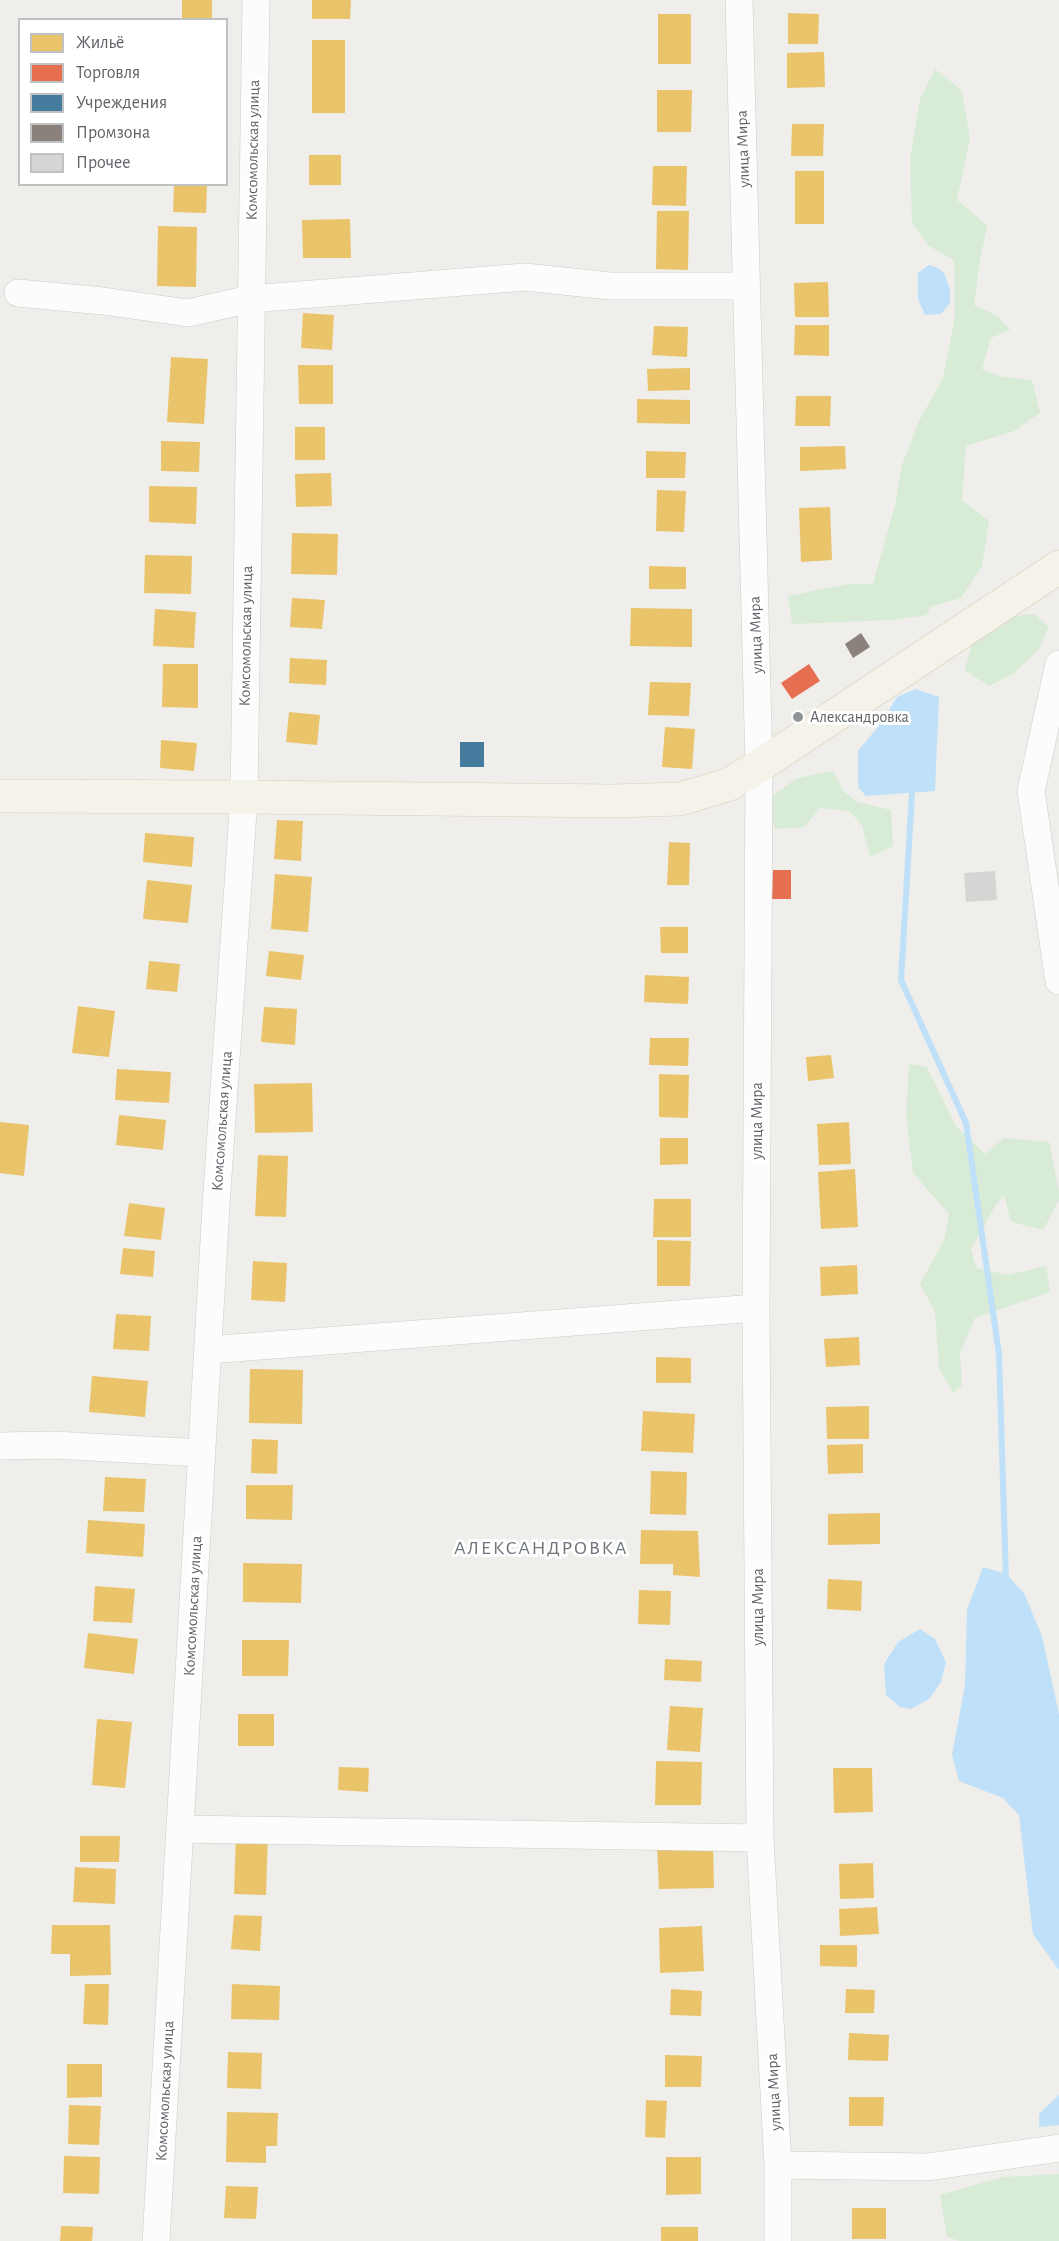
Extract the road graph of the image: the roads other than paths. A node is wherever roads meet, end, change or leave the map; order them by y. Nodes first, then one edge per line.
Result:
1 (256, 0) edge
2 (739, 0) edge
3 (746, 286) junction
4 (18, 293) dead end
5 (250, 299) junction
6 (1059, 567) edge
7 (1059, 664) edge
8 (759, 766) junction
9 (0, 796) edge
10 (244, 797) junction
11 (1059, 981) edge
12 (756, 1308) junction
13 (208, 1350) junction
14 (0, 1446) edge
15 (202, 1453) junction
16 (180, 1829) junction
17 (760, 1838) junction
18 (1059, 2148) edge
19 (778, 2165) junction
20 (156, 2241) edge
21 (778, 2241) edge

1 - 5 street, Комсомольская улица
2 - 3 street, улица Мира
3 - 5 street
3 - 8 street, улица Мира
4 - 5 street
5 - 10 street, Комсомольская улица
6 - 8 main road
7 - 11 street
8 - 10 main road
8 - 12 street, улица Мира
9 - 10 main road
10 - 13 street, Комсомольская улица
12 - 13 street
12 - 17 street, улица Мира
13 - 15 street, Комсомольская улица
14 - 15 street
15 - 16 street, Комсомольская улица
16 - 17 street
16 - 20 street, Комсомольская улица
17 - 19 street, улица Мира
18 - 19 street
19 - 21 street, улица Мира

